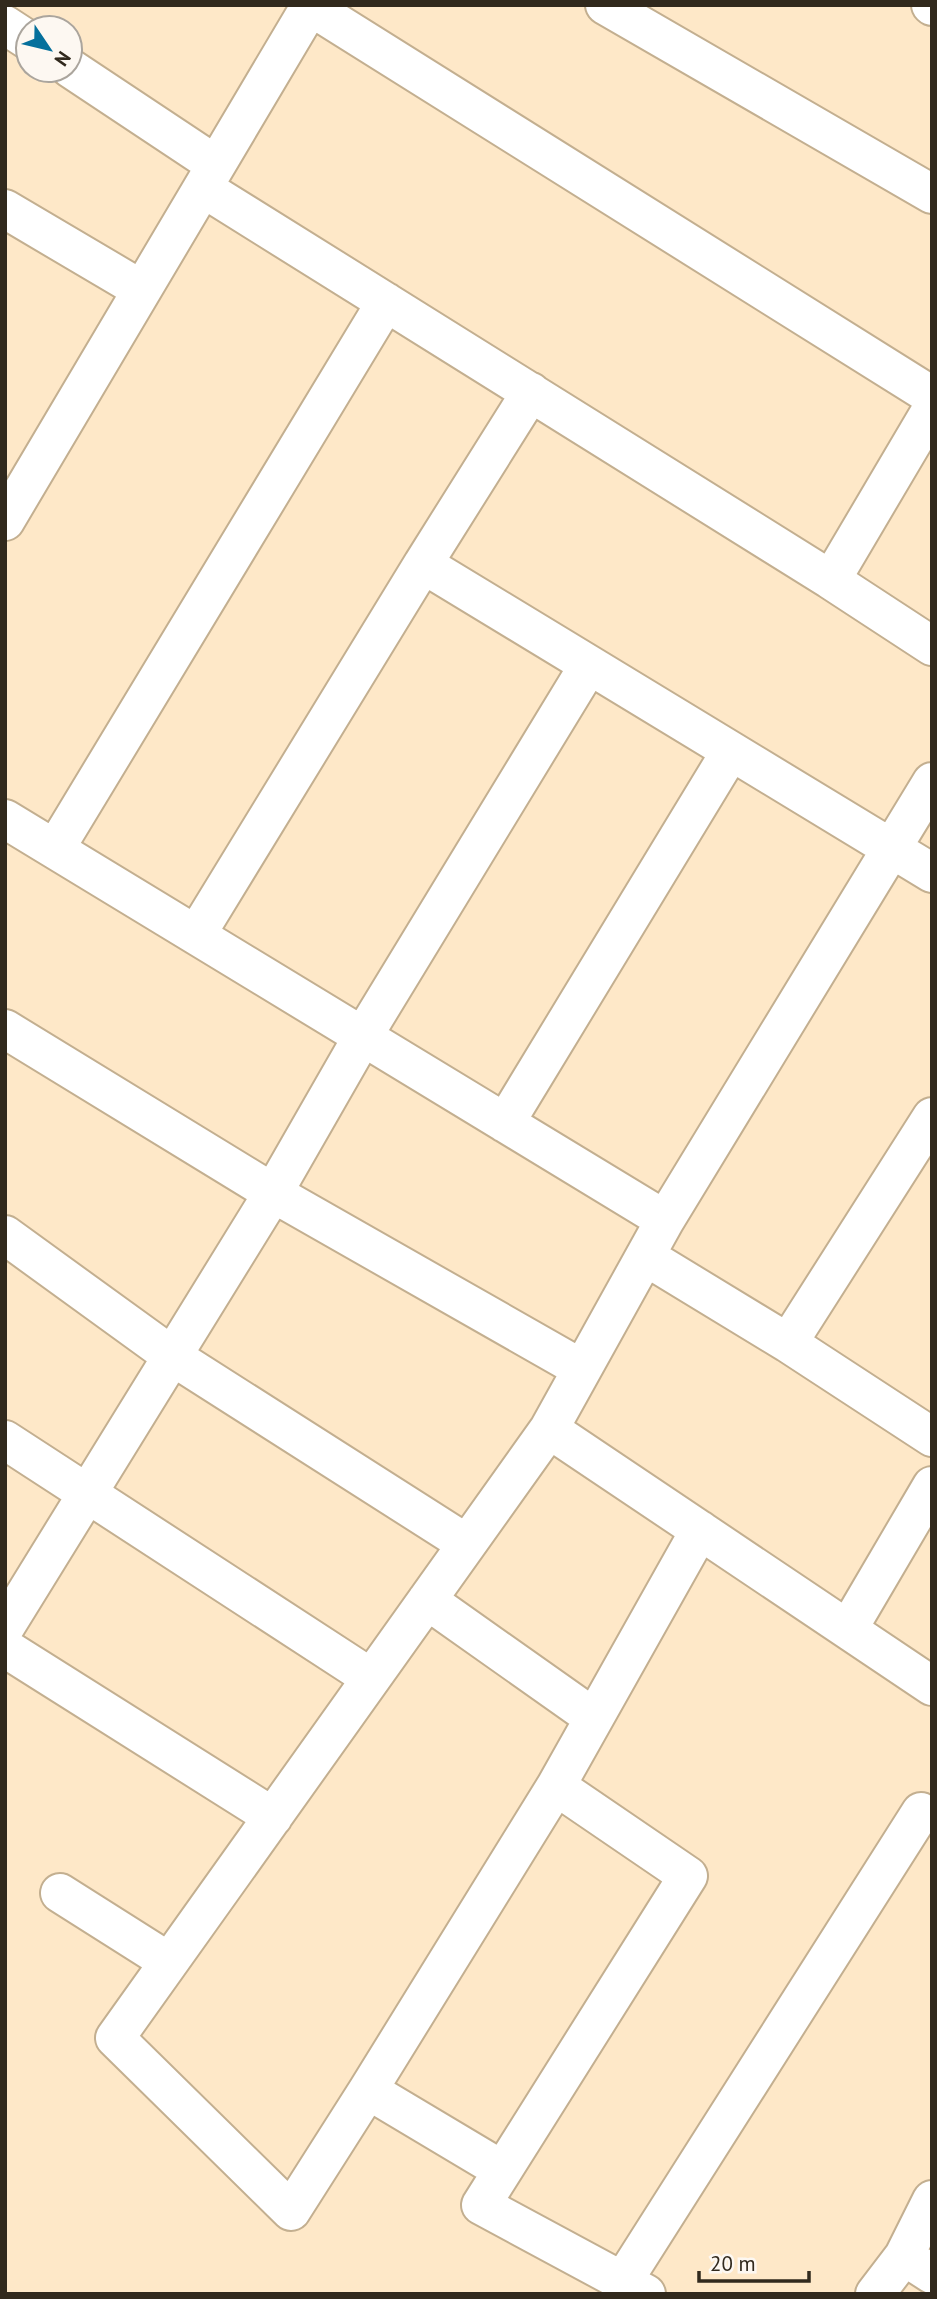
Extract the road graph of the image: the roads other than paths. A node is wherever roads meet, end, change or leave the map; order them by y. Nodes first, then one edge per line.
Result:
1 (605, 5) edge
2 (310, 6) edge
3 (84, 79) edge
4 (209, 176) junction
5 (932, 194) edge
6 (7, 213) edge
7 (142, 290) junction
8 (386, 302) junction
9 (531, 392) junction
10 (932, 396) edge
11 (932, 409) edge
12 (5, 522) edge
13 (423, 564) junction
14 (831, 580) junction
15 (932, 646) edge
16 (589, 665) junction
17 (731, 751) junction
18 (932, 782) edge
19 (5, 819) edge
20 (55, 849) junction
21 (891, 849) junction
22 (932, 873) edge
23 (196, 935) junction
24 (5, 1029) edge
25 (363, 1036) junction
26 (932, 1116) edge
27 (505, 1123) junction
28 (273, 1193) junction
29 (665, 1220) junction
30 (5, 1235) edge
31 (645, 1256) junction
32 (788, 1343) junction
33 (172, 1356) junction
34 (582, 1369) junction
35 (549, 1429) junction
36 (932, 1437) edge
37 (5, 1440) edge
38 (932, 1486) edge
39 (88, 1492) junction
40 (700, 1530) junction
41 (467, 1544) junction
42 (427, 1600) junction
43 (5, 1627) edge
44 (848, 1629) junction
45 (5, 1648) edge
46 (371, 1678) junction
47 (932, 1686) edge
48 (594, 1718) junction
49 (556, 1786) junction
50 (921, 1812) dead end
51 (273, 1816) junction
52 (60, 1893) dead end
53 (169, 1962) junction
54 (369, 2090) junction
55 (502, 2171) junction
56 (932, 2200) edge
57 (918, 2265) edge
58 (634, 2288) edge
59 (875, 2294) edge

1 - 5 street
2 - 4 street
2 - 10 street
3 - 4 street
4 - 7 street
4 - 8 street
6 - 7 street
7 - 12 street
8 - 9 street
8 - 20 street
9 - 13 street
9 - 14 street
11 - 14 street
13 - 16 street
13 - 23 street
14 - 15 street
16 - 17 street
16 - 25 street
17 - 21 street
17 - 27 street
18 - 21 street
19 - 20 street
20 - 23 street
21 - 22 street
21 - 29 street
23 - 25 street
24 - 28 street
25 - 27 street
25 - 28 street
26 - 32 street
27 - 29 street
28 - 33 street
28 - 34 street
29 - 31 street
30 - 33 street
31 - 32 street
31 - 34 street
32 - 36 street
33 - 39 street
33 - 41 street
34 - 35 street
35 - 40 street
35 - 41 street
37 - 39 street
38 - 44 street
39 - 43 street
39 - 46 street
40 - 44 street
40 - 48 street
41 - 42 street
42 - 46 street
42 - 48 street
44 - 47 street
45 - 51 street
46 - 51 street
48 - 49 street
49 - 54 street
49 - 55 street
50 - 58 street
51 - 53 street
52 - 53 street
53 - 54 street
54 - 55 street
55 - 58 street
56 - 57 street
57 - 59 street

